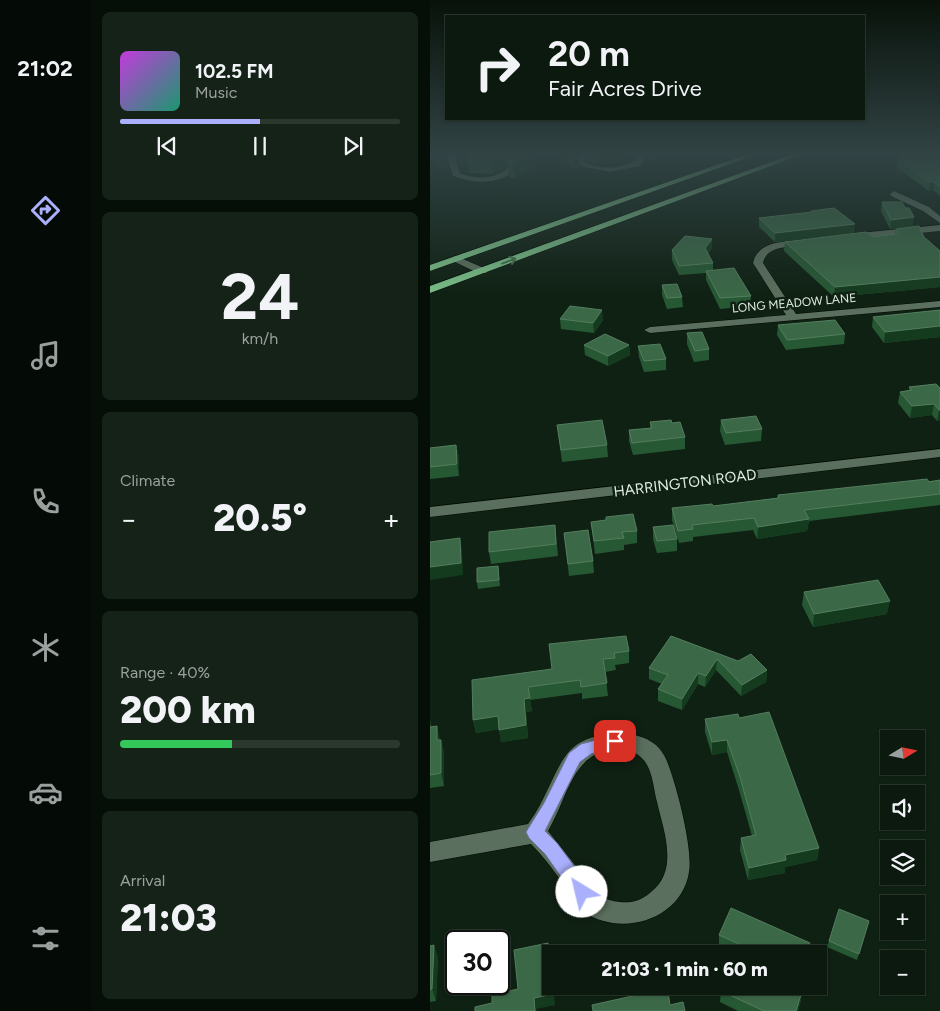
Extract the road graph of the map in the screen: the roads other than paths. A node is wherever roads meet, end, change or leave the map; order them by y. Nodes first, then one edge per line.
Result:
1 (620, 201) edge
2 (671, 201) edge
3 (909, 201) edge
4 (940, 220) edge
5 (940, 228) edge
6 (842, 238) edge
7 (815, 242) edge
8 (456, 259) junction
9 (430, 268) edge
10 (482, 271) junction
11 (430, 290) edge
12 (940, 304) edge
13 (793, 317) junction
14 (650, 330) dead end
15 (940, 453) edge
16 (430, 512) edge
17 (535, 832) junction
18 (430, 852) edge

1 - 8 highway
10 -> 2 highway
3 - 4 street
5 - 6 street
7 - 13 street
8 - 9 highway
8 - 10 street
10 - 11 highway
12 - 13 street, LONG MEADOW LANE
13 - 14 street, LONG MEADOW LANE
15 - 16 street, HARRINGTON ROAD
17 - 17 street
17 - 18 street

